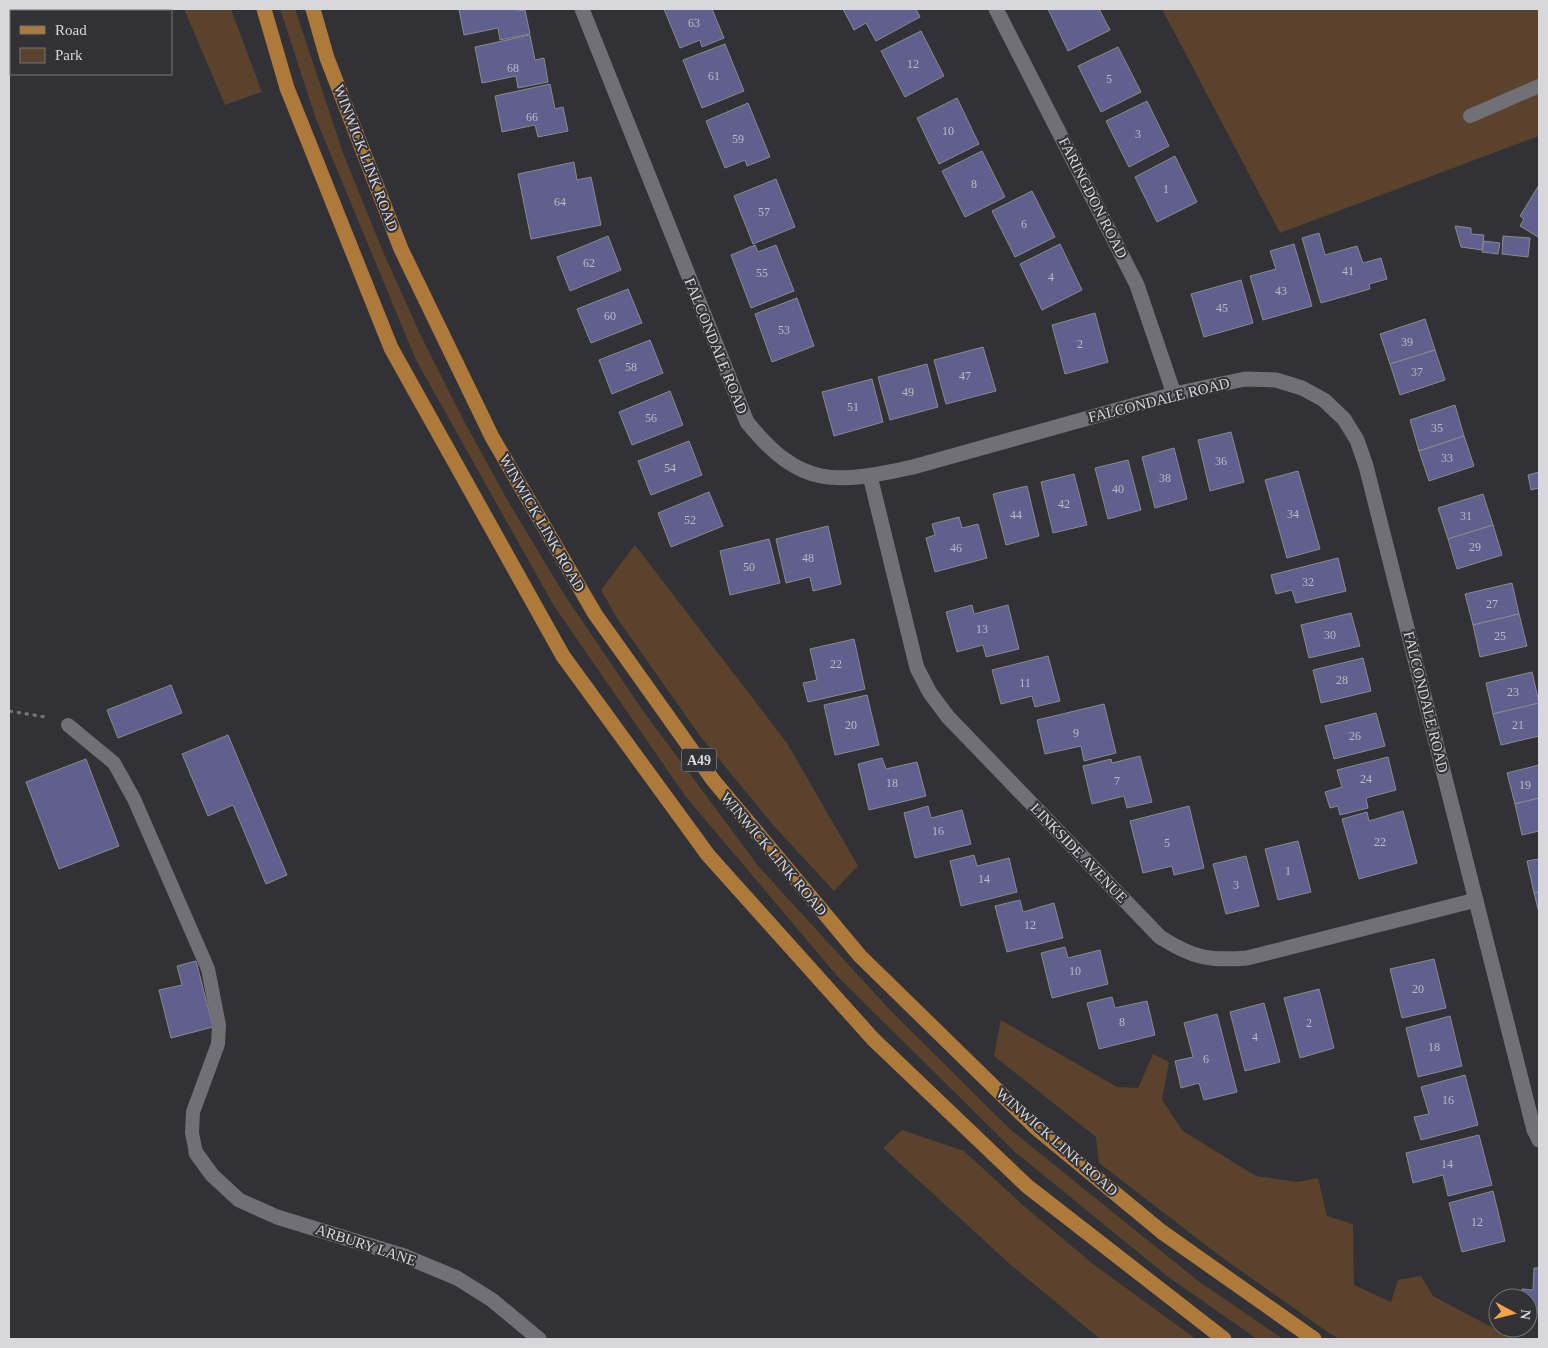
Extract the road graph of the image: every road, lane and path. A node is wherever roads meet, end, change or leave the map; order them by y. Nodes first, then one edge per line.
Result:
1 (264, 9) edge
2 (313, 9) edge
3 (582, 9) edge
4 (996, 9) edge
5 (1539, 86) edge
6 (1470, 116) dead end
7 (1174, 394) junction
8 (870, 476) junction
9 (9, 711) edge
10 (68, 725) joint
11 (1476, 900) junction
12 (1539, 1140) edge
13 (196, 1153) joint
14 (539, 1339) edge
15 (1224, 1339) edge
16 (1314, 1339) edge

1 - 15 main road
2 - 16 main road, WINWICK LINK ROAD / A49
3 - 8 street, FALCONDALE ROAD
4 - 7 street, FARINGDON ROAD
5 - 6 lane
7 - 8 street, FALCONDALE ROAD
7 - 11 street, FALCONDALE ROAD
8 - 11 street, LINKSIDE AVENUE
9 - 10 path
10 - 13 lane
11 - 12 street, FALCONDALE ROAD
13 - 14 street, ARBURY LANE

